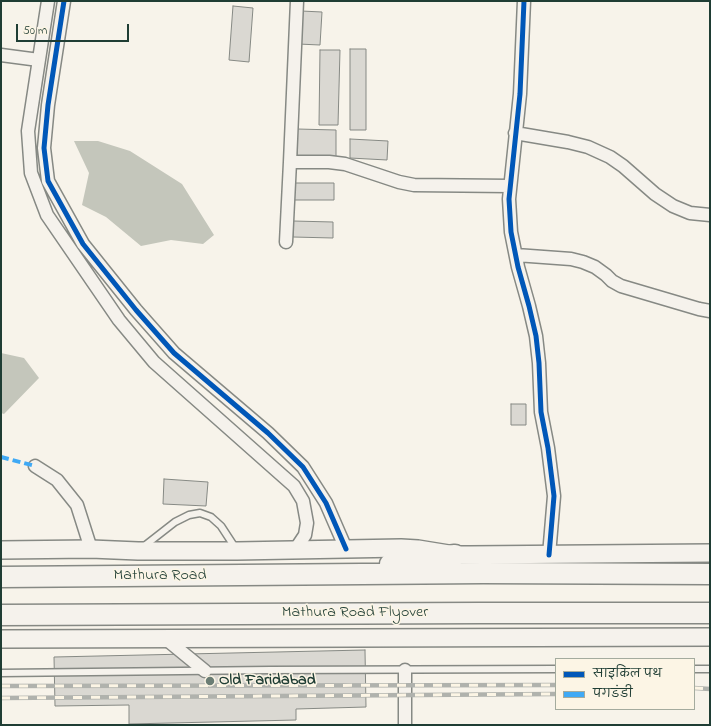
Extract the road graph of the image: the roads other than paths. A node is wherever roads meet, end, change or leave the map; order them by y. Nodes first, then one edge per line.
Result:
1 (48, 1) edge
2 (64, 1) edge
3 (297, 1) edge
4 (524, 1) edge
5 (1, 55) edge
6 (39, 60) junction
7 (515, 133) junction
8 (290, 162) junction
9 (510, 186) junction
10 (710, 215) edge
11 (286, 242) dead end
12 (516, 255) junction
13 (710, 311) edge
14 (35, 466) dead end
15 (91, 549) junction
16 (346, 549) junction
17 (1, 550) edge
18 (295, 550) junction
19 (138, 551) junction
20 (237, 551) junction
21 (710, 553) edge
22 (455, 555) junction
23 (549, 555) junction
24 (710, 574) edge
25 (319, 575) junction
26 (1, 577) edge
27 (710, 613) edge
28 (1, 615) edge
29 (710, 637) edge
30 (166, 639) junction
31 (1, 640) edge
32 (555, 669) edge
33 (695, 669) edge
34 (710, 669) edge
35 (405, 670) junction
36 (205, 671) junction
37 (1, 673) edge
38 (406, 725) edge

1 - 6 street
2 - 16 street
3 - 8 street
4 - 7 street
5 - 6 street
6 - 18 street
7 - 9 street
7 - 10 street
8 - 9 street
8 - 11 street
9 - 12 street
12 - 13 street
12 - 23 street
14 - 15 street
15 - 17 main road
15 - 19 main road
16 - 18 main road
16 - 22 main road
18 - 20 main road
19 - 20 main road
19 - 20 lane
21 - 23 main road
22 - 23 main road
22 - 25 highway
24 - 25 highway
25 - 26 highway, Mathura Road
27 - 28 highway, Mathura Road Flyover
29 - 30 main road
30 - 31 main road
30 - 36 street
32 - 35 lane
33 - 34 lane
35 - 36 lane
35 - 38 street
36 - 37 lane

